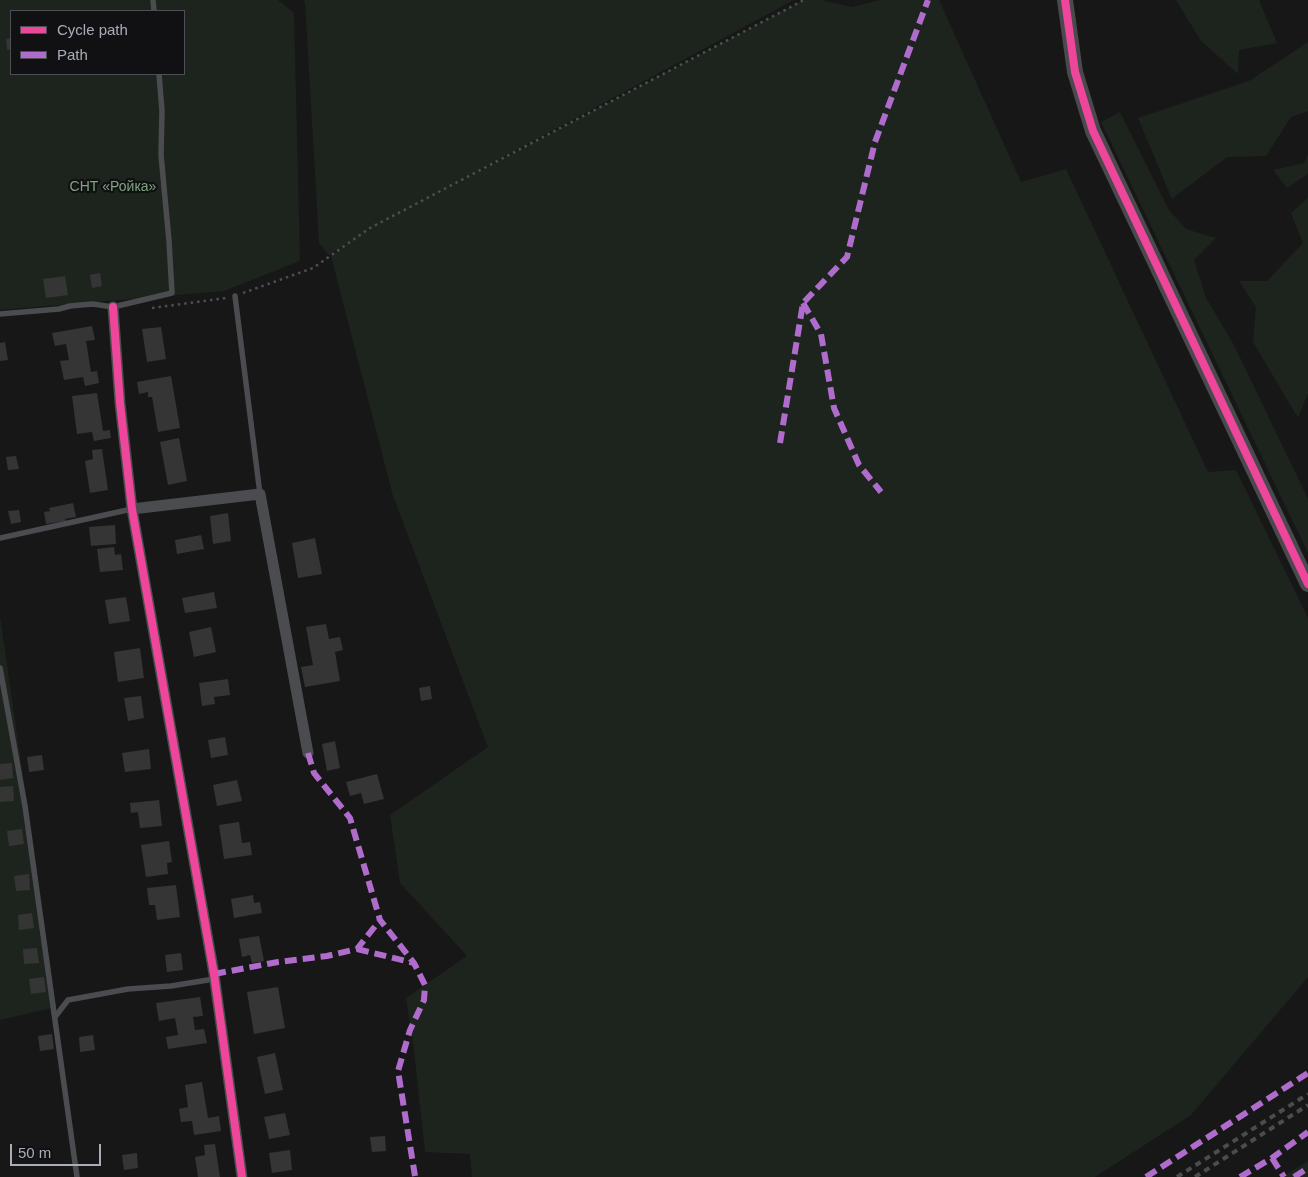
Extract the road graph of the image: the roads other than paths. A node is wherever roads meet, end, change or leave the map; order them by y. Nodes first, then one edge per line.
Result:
1 (1066, 3) edge
2 (159, 75) edge
3 (236, 296) road end
4 (113, 307) junction
5 (0, 314) edge
6 (260, 494) junction
7 (132, 509) junction
8 (0, 538) edge
9 (1308, 584) edge
10 (0, 668) edge
11 (308, 753) dead end
12 (214, 979) junction
13 (55, 1017) junction
14 (77, 1177) edge
15 (242, 1177) edge

1 - 9 street
2 - 4 lane
3 - 6 lane
4 - 5 lane
4 - 7 street
6 - 7 street
6 - 11 street
7 - 8 lane
7 - 12 street
10 - 13 lane
12 - 13 lane
12 - 15 street
13 - 14 lane

